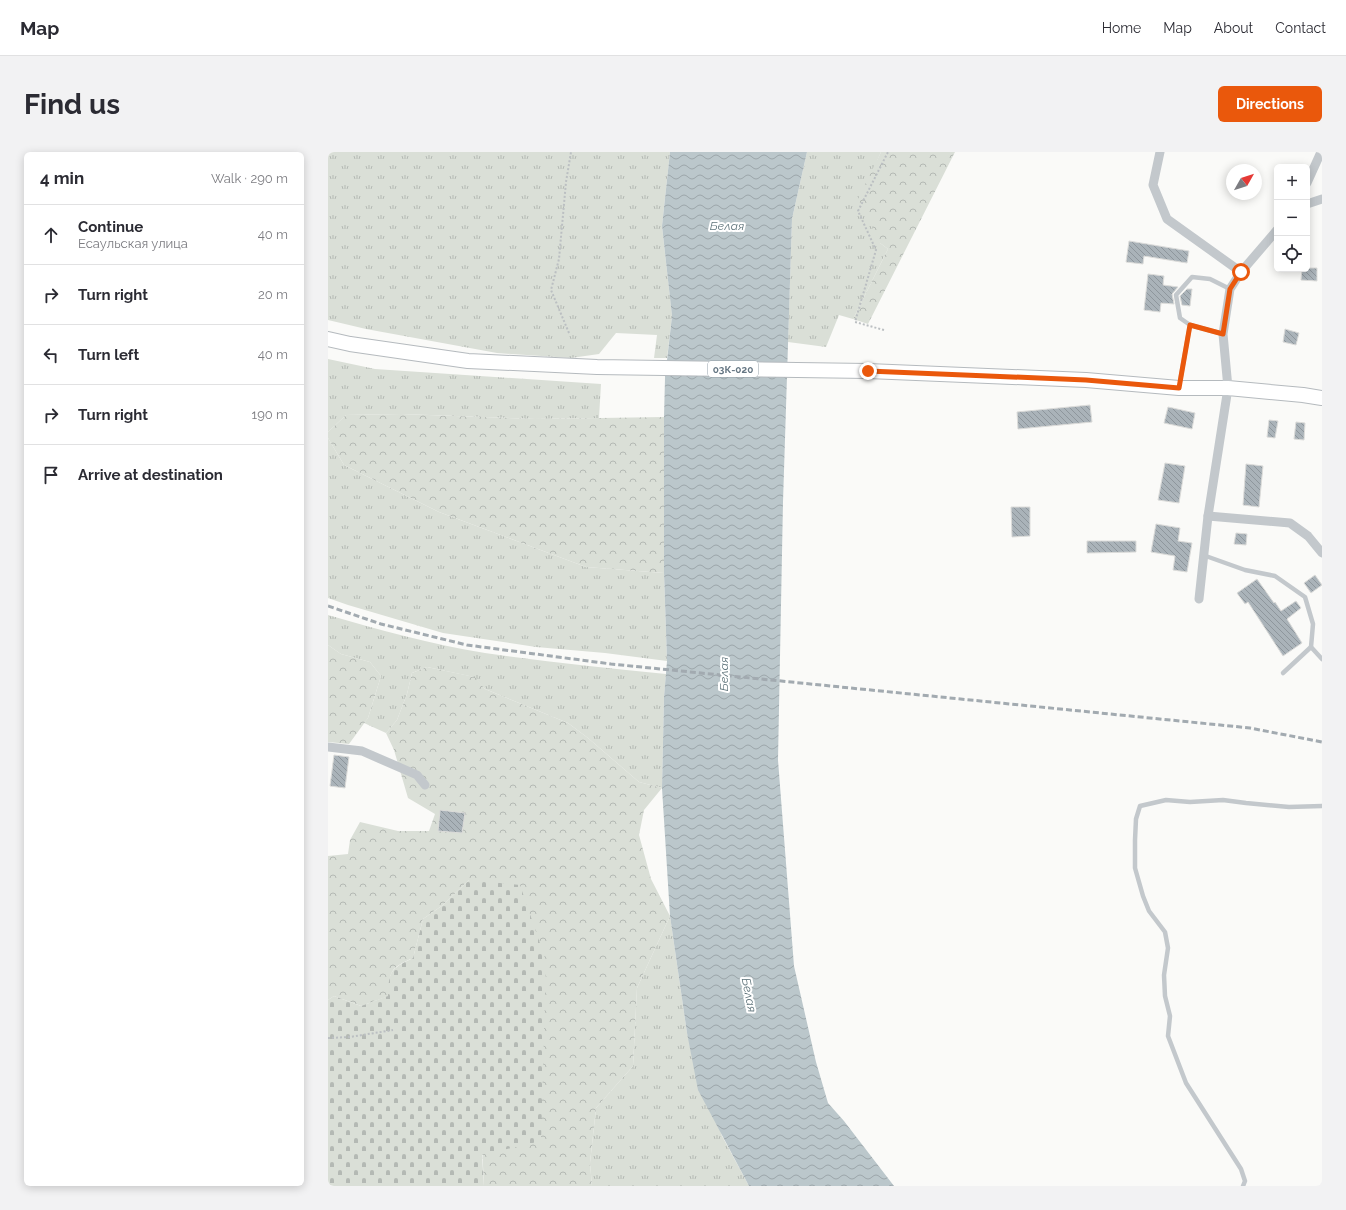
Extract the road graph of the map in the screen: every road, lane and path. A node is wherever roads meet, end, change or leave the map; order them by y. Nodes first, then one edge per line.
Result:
1 (571, 152) edge
2 (888, 152) edge
3 (1160, 152) edge
4 (1321, 152) edge
5 (1310, 176) edge
6 (1322, 199) edge
7 (1310, 203) edge
8 (1274, 234) edge
9 (1241, 272) junction
10 (1230, 289) junction
11 (1190, 325) junction
12 (884, 330) dead end
13 (328, 332) edge
14 (570, 333) dead end
15 (1223, 334) junction
16 (328, 339) edge
17 (350, 344) junction
18 (1179, 388) junction
19 (1228, 388) junction
20 (1322, 398) edge
21 (1208, 516) junction
22 (1322, 553) edge
23 (1204, 555) junction
24 (1199, 599) dead end
25 (1311, 647) junction
26 (1322, 659) edge
27 (1283, 673) dead end
28 (328, 747) edge
29 (425, 785) dead end
30 (1322, 806) edge
31 (393, 1030) dead end
32 (328, 1038) edge
33 (1243, 1186) edge

1 - 14 path
2 - 12 path
3 - 9 street
4 - 5 street
6 - 7 street
8 - 9 street
9 - 10 street
10 - 11 lane
10 - 15 street
11 - 15 lane
11 - 18 lane
13 - 17 main road
15 - 19 street
16 - 17 main road, 03К-020
17 - 18 main road, 03К-020
18 - 19 main road, 03К-020
19 - 20 main road, 03К-020
19 - 21 street
21 - 22 street
21 - 23 street
23 - 24 street
23 - 25 lane
25 - 26 lane
25 - 27 lane
28 - 29 street
30 - 33 lane
31 - 32 path

